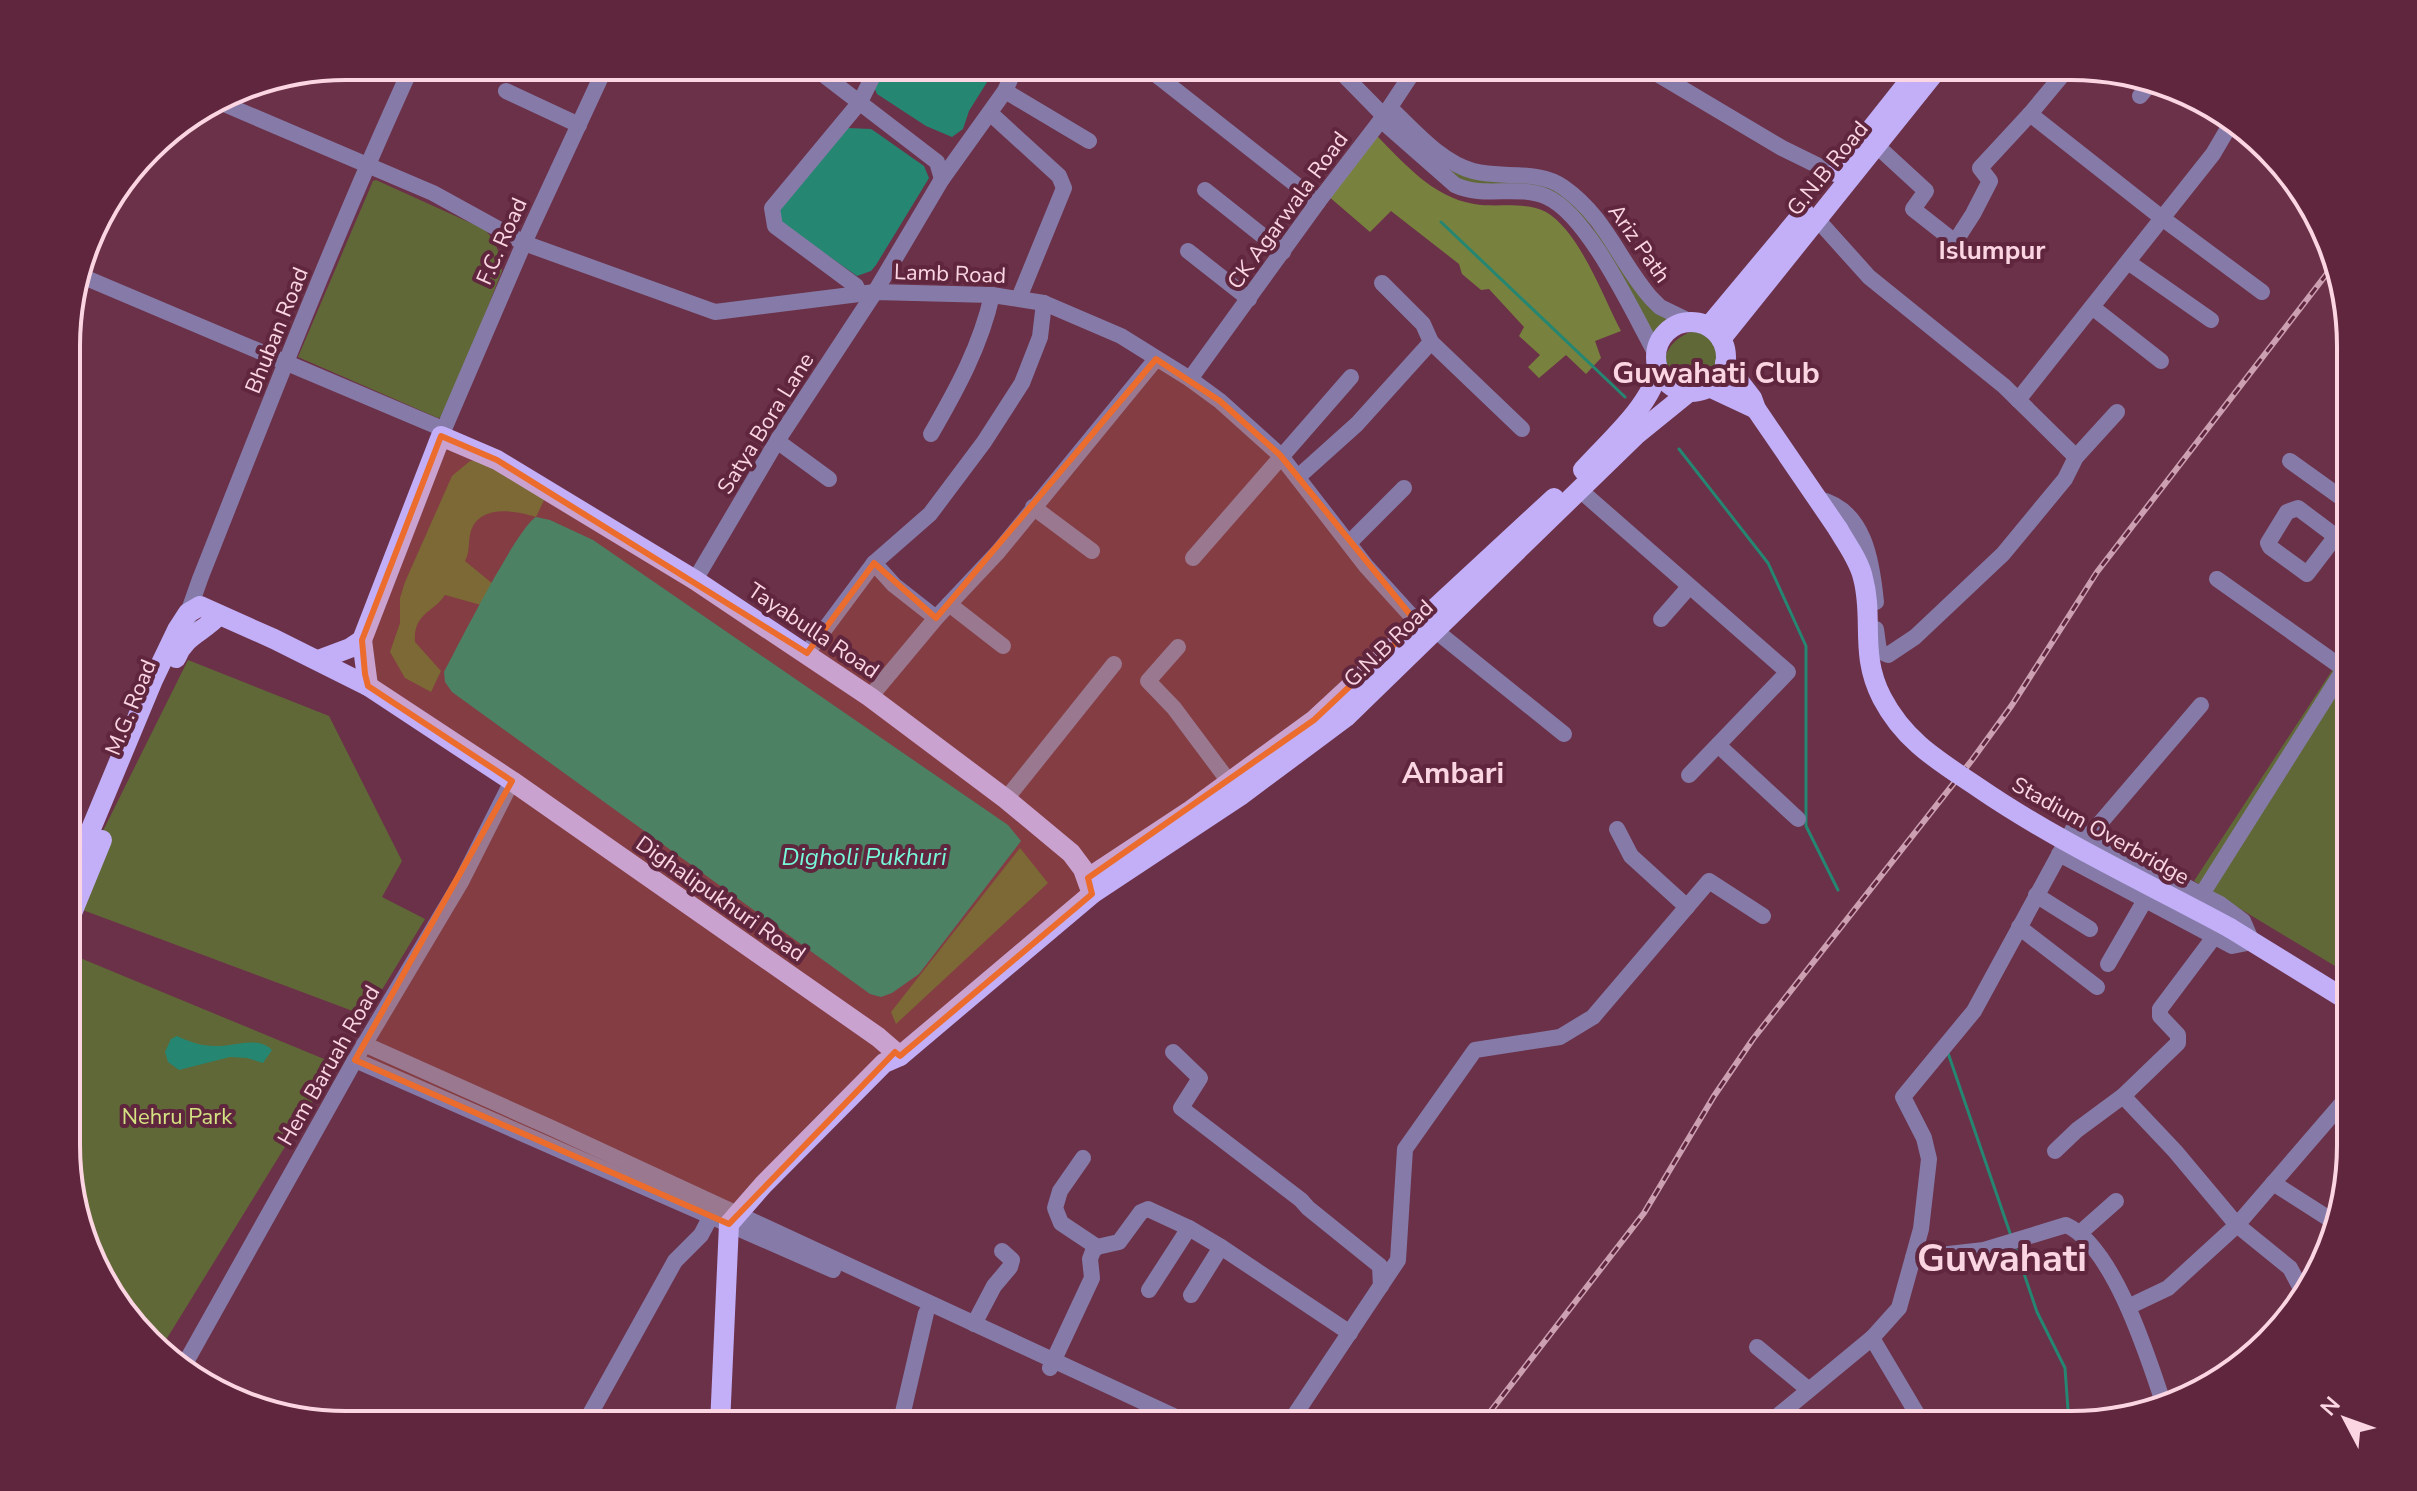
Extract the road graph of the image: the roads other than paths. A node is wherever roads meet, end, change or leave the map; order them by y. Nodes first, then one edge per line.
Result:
1 (406, 80) edge
2 (600, 80) edge
3 (831, 80) edge
4 (871, 80) edge
5 (1010, 80) edge
6 (1163, 80) edge
7 (1349, 80) edge
8 (1408, 80) edge
9 (1668, 80) edge
10 (1910, 80) edge
11 (1929, 80) edge
12 (2058, 80) edge
13 (2144, 90) edge
14 (506, 91) dead end
15 (1005, 91) junction
16 (2140, 96) dead end
17 (860, 102) junction
18 (229, 106) edge
19 (990, 113) junction
20 (2030, 114) junction
21 (1385, 115) junction
22 (579, 125) junction
23 (2227, 131) edge
24 (1089, 141) dead end
25 (1877, 146) junction
26 (956, 158) junction
27 (937, 162) junction
28 (366, 166) junction
29 (1835, 174) junction
30 (942, 179) junction
31 (1205, 190) dead end
32 (1318, 202) junction
33 (1816, 218) junction
34 (2162, 218) junction
35 (524, 243) junction
36 (1188, 251) dead end
37 (1283, 252) junction
38 (2128, 262) junction
39 (89, 279) edge
40 (1382, 283) dead end
41 (2262, 292) dead end
42 (867, 293) junction
43 (992, 295) junction
44 (1019, 298) junction
45 (1249, 299) junction
46 (1044, 303) junction
47 (2092, 307) junction
48 (2211, 320) dead end
49 (1707, 329) junction
50 (1431, 342) junction
51 (1156, 359) junction
52 (1657, 361) junction
53 (2161, 361) dead end
54 (1725, 363) junction
55 (286, 364) junction
56 (1351, 377) dead end
57 (1190, 379) junction
58 (1709, 387) junction
59 (1689, 392) junction
60 (2018, 400) junction
61 (1756, 409) junction
62 (2117, 412) dead end
63 (1522, 429) dead end
64 (442, 433) junction
65 (931, 434) dead end
66 (777, 441) junction
67 (1280, 455) junction
68 (2076, 457) junction
69 (2290, 461) dead end
70 (1298, 477) junction
71 (829, 479) dead end
72 (1404, 488) dead end
73 (1581, 491) junction
74 (2336, 494) edge
75 (1819, 499) junction
76 (1033, 507) junction
77 (1349, 543) junction
78 (1092, 551) dead end
79 (1193, 558) dead end
80 (874, 563) junction
81 (2217, 579) dead end
82 (695, 580) junction
83 (1689, 587) junction
84 (949, 604) junction
85 (188, 613) junction
86 (219, 615) junction
87 (936, 618) junction
88 (1661, 619) dead end
89 (1428, 630) junction
90 (189, 637) junction
91 (362, 640) junction
92 (1003, 646) dead end
93 (1178, 647) dead end
94 (807, 653) junction
95 (2336, 657) edge
96 (318, 660) junction
97 (1114, 664) dead end
98 (2336, 681) edge
99 (368, 686) junction
100 (870, 697) junction
101 (2201, 705) dead end
102 (1564, 734) dead end
103 (1718, 745) junction
104 (1689, 775) dead end
105 (512, 781) junction
106 (1230, 783) junction
107 (1006, 799) junction
108 (1798, 819) dead end
109 (1617, 829) dead end
110 (2089, 836) junction
111 (2059, 854) junction
112 (80, 855) edge
113 (1090, 886) junction
114 (80, 893) edge
115 (2202, 894) junction
116 (2036, 895) junction
117 (2145, 900) junction
118 (1687, 907) junction
119 (1763, 916) dead end
120 (2019, 927) junction
121 (2090, 929) dead end
122 (2222, 933) junction
123 (2252, 942) junction
124 (2108, 964) dead end
125 (2097, 987) dead end
126 (2336, 993) edge
127 (364, 1044) junction
128 (1173, 1052) dead end
129 (891, 1056) junction
130 (355, 1060) junction
131 (2123, 1096) junction
132 (2336, 1110) edge
133 (2055, 1151) dead end
134 (1083, 1158) dead end
135 (2273, 1183) junction
136 (2116, 1201) dead end
137 (2327, 1217) edge
138 (726, 1218) junction
139 (2237, 1225) junction
140 (1189, 1228) junction
141 (2081, 1232) junction
142 (1097, 1247) junction
143 (1221, 1247) junction
144 (1002, 1251) dead end
145 (1913, 1258) junction
146 (2298, 1283) edge
147 (1381, 1288) junction
148 (1149, 1290) dead end
149 (1191, 1295) dead end
150 (2128, 1307) junction
151 (926, 1313) junction
152 (974, 1324) junction
153 (1350, 1333) junction
154 (1872, 1338) junction
155 (1757, 1347) dead end
156 (188, 1359) edge
157 (1052, 1365) junction
158 (1809, 1390) junction
159 (2161, 1395) edge
160 (1298, 1410) edge
161 (1785, 1410) edge
162 (1915, 1410) edge
163 (592, 1411) edge
164 (720, 1411) edge
165 (903, 1411) edge
166 (1139, 1411) edge
167 (1159, 1411) edge

1 - 28 street, Bhuban Road
2 - 22 street, F.C. Road
3 - 17 street
4 - 17 street
5 - 15 street, Satya Bora Lane
6 - 32 street
7 - 21 street
8 - 21 street, CK Agarwala Road
9 - 29 street
10 - 29 main road, G.N.B Road
11 - 25 main road, G.N.B Road
12 - 20 street
13 - 16 street
14 - 22 street
15 - 19 street, Satya Bora Lane
15 - 24 street
17 - 27 street
17 - 42 street
18 - 28 street, Lamb Road
19 - 26 street, Satya Bora Lane
19 - 44 street
20 - 25 street
20 - 34 street
21 - 32 street, CK Agarwala Road
21 - 49 street, Ariz Path
21 - 52 street, Ariz Path
22 - 35 street, F.C. Road
23 - 34 street
25 - 33 main road, G.N.B Road
26 - 27 street
26 - 30 street, Satya Bora Lane
27 - 30 street
28 - 35 street, Lamb Road
28 - 55 street, Bhuban Road
29 - 49 main road, G.N.B Road
30 - 42 street, Satya Bora Lane
31 - 37 street
32 - 37 street, CK Agarwala Road
33 - 49 main road, G.N.B Road
33 - 60 street
34 - 38 street
34 - 41 street
35 - 42 street, Lamb Road
35 - 64 street, F.C. Road
36 - 45 street
37 - 45 street, CK Agarwala Road
38 - 47 street
38 - 48 street
39 - 55 street
40 - 50 street
42 - 43 street, Lamb Road
42 - 66 street, Satya Bora Lane
43 - 44 street, Lamb Road
43 - 65 street
44 - 46 street, Lamb Road
45 - 57 street, CK Agarwala Road
46 - 51 street, Lamb Road
46 - 80 street
47 - 53 street
47 - 60 street
49 - 52 main road
49 - 54 main road
50 - 63 street
50 - 70 street
51 - 57 street, Lamb Road
51 - 76 street
52 - 59 main road
52 - 89 main road, G.N.B Road
54 - 58 main road
54 - 61 main road, Stadium Overbridge
55 - 64 street
55 - 85 street, Bhuban Road
56 - 67 street
57 - 67 street, Lamb Road
58 - 59 main road
58 - 61 main road
59 - 73 main road, G.N.B Road
60 - 68 street
61 - 75 main road, Stadium Overbridge
62 - 68 street
64 - 82 main road, Tayabulla Road
64 - 91 main road
66 - 71 street
66 - 82 street, Satya Bora Lane
67 - 70 street, Lamb Road
67 - 79 street
68 - 75 street
69 - 74 street
70 - 77 street, Lamb Road
72 - 77 street
73 - 83 street
73 - 89 main road, G.N.B Road
75 - 122 main road, Stadium Overbridge, bridge
76 - 78 street
76 - 84 street
77 - 89 street, Lamb Road
80 - 87 street
80 - 94 street
81 - 95 street
82 - 94 main road, Tayabulla Road
83 - 88 street
83 - 103 street
84 - 87 street
84 - 92 street
85 - 86 main road
85 - 90 street
85 - 112 main road
86 - 90 main road, M.G. Road
86 - 96 main road, Dighalipukhuri Road
87 - 100 street
89 - 102 street, Lamb Road
89 - 106 main road, G.N.B Road
89 - 113 main road, G.N.B Road
90 - 114 main road, M.G. Road
91 - 96 main road
91 - 99 main road
93 - 106 street
94 - 100 main road, Tayabulla Road
96 - 99 main road, Dighalipukhuri Road
97 - 107 street
98 - 115 street
99 - 105 main road, Dighalipukhuri Road
100 - 107 main road, Tayabulla Road
101 - 110 street
103 - 104 street
103 - 108 street
105 - 127 street, Hem Baruah Road
105 - 129 main road, Dighalipukhuri Road
106 - 113 main road, G.N.B Road
107 - 113 main road, Tayabulla Road
109 - 118 street
110 - 111 street
110 - 115 street
111 - 116 street
111 - 117 street
113 - 129 main road
115 - 123 street
116 - 120 street
116 - 121 street
117 - 122 street
117 - 124 street
118 - 119 street
118 - 147 street
120 - 125 street
120 - 145 street
122 - 123 main road, Stadium Overbridge
122 - 131 street
123 - 126 main road, Stadium Overbridge
127 - 130 street, Hem Baruah Road
127 - 138 street
128 - 147 street
129 - 138 main road
130 - 138 street
130 - 156 street, Hem Baruah Road
131 - 133 street
131 - 139 street
132 - 135 street
134 - 142 street
135 - 137 street
135 - 139 street
136 - 141 street
138 - 151 street
138 - 152 street
138 - 163 street
138 - 164 main road
139 - 146 street
139 - 150 street
140 - 142 street
140 - 143 street
140 - 148 street
141 - 145 street
141 - 150 street
142 - 157 street
143 - 149 street
143 - 153 street
144 - 152 street
145 - 154 street
147 - 153 street
150 - 159 street
151 - 157 street
151 - 165 street
152 - 157 street
153 - 160 street
154 - 158 street
154 - 162 street
155 - 158 street
157 - 166 street
157 - 167 street
158 - 161 street

